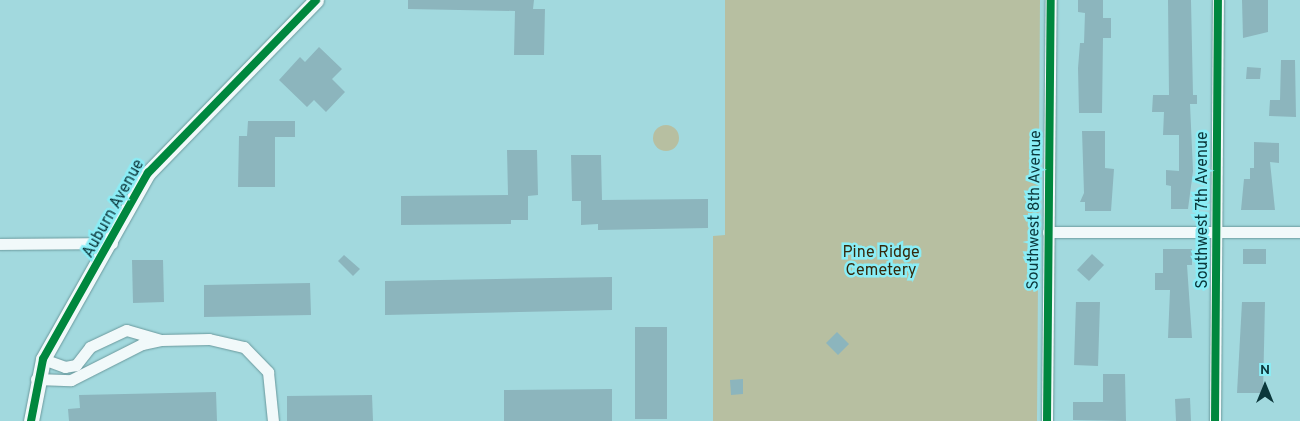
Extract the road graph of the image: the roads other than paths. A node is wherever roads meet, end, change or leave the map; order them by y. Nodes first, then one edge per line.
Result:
1 (316, 0) edge
2 (1051, 0) edge
3 (1218, 0) edge
4 (1048, 232) junction
5 (1216, 232) junction
6 (1300, 232) edge
7 (112, 243) junction
8 (0, 244) edge
9 (161, 340) junction
10 (43, 359) junction
11 (36, 379) junction
12 (31, 421) edge
13 (273, 421) edge
14 (1047, 421) edge
15 (1215, 421) edge

1 - 7 street, Auburn Avenue
2 - 4 street, Southwest 8th Avenue
3 - 5 street, Southwest 7th Avenue
4 - 5 street
4 - 14 street, Southwest 8th Avenue
5 - 6 street
5 - 15 street, Southwest 7th Avenue
7 - 8 street
7 - 10 street, Auburn Avenue
9 - 10 street
9 - 11 street
9 - 13 street
10 - 11 street, Auburn Avenue
11 - 12 street, Auburn Avenue

